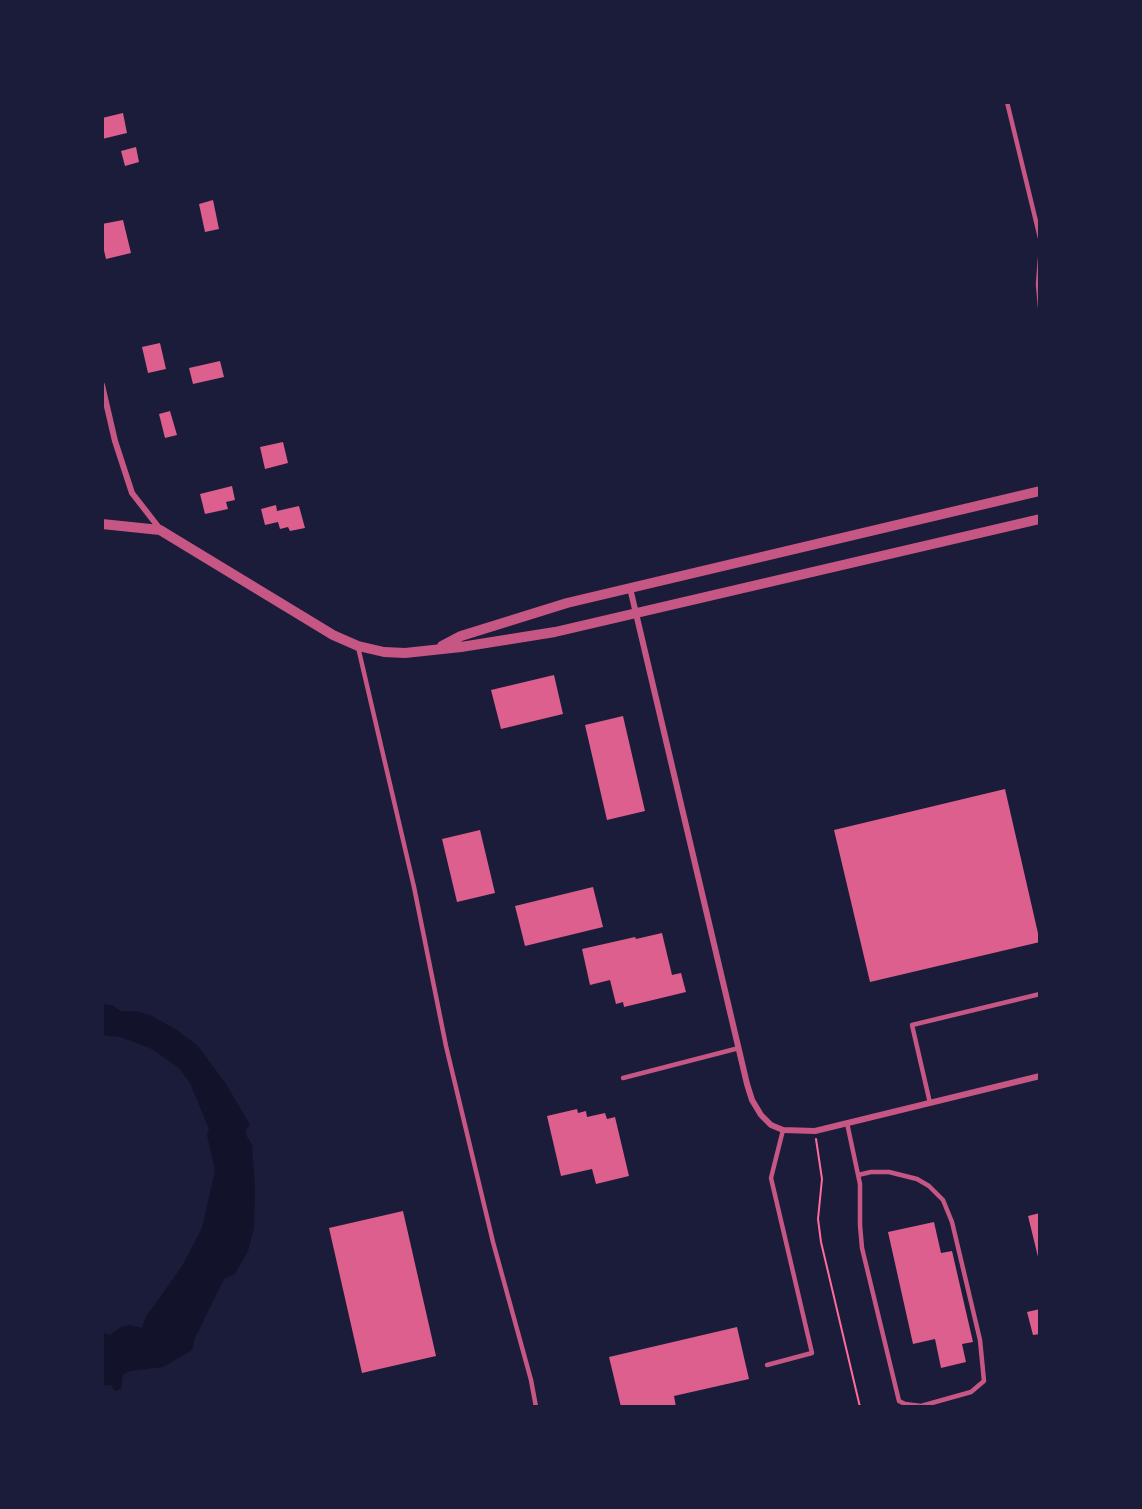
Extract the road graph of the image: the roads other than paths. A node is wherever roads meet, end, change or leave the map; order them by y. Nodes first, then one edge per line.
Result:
1 (1007, 102) edge
2 (1040, 238) edge
3 (1040, 258) edge
4 (1040, 307) edge
5 (102, 385) edge
6 (1040, 491) edge
7 (1040, 519) edge
8 (102, 524) edge
9 (160, 530) junction
10 (630, 588) junction
11 (636, 614) junction
12 (358, 646) junction
13 (436, 649) junction
14 (1040, 994) edge
15 (739, 1048) junction
16 (1040, 1076) edge
17 (623, 1077) dead end
18 (930, 1103) junction
19 (847, 1124) junction
20 (783, 1130) junction
21 (858, 1174) junction
22 (767, 1365) dead end
23 (536, 1407) edge

1 - 2 lane
3 - 4 lane
5 - 9 street
6 - 10 street
7 - 11 street
8 - 9 street
9 - 12 street
10 - 11 street
10 - 13 street
11 - 13 street
11 - 15 street
12 - 13 street
12 - 23 lane
14 - 18 lane
15 - 17 lane
15 - 20 street
16 - 18 street
18 - 19 street
19 - 20 street
19 - 21 lane
20 - 22 lane
21 - 21 lane

